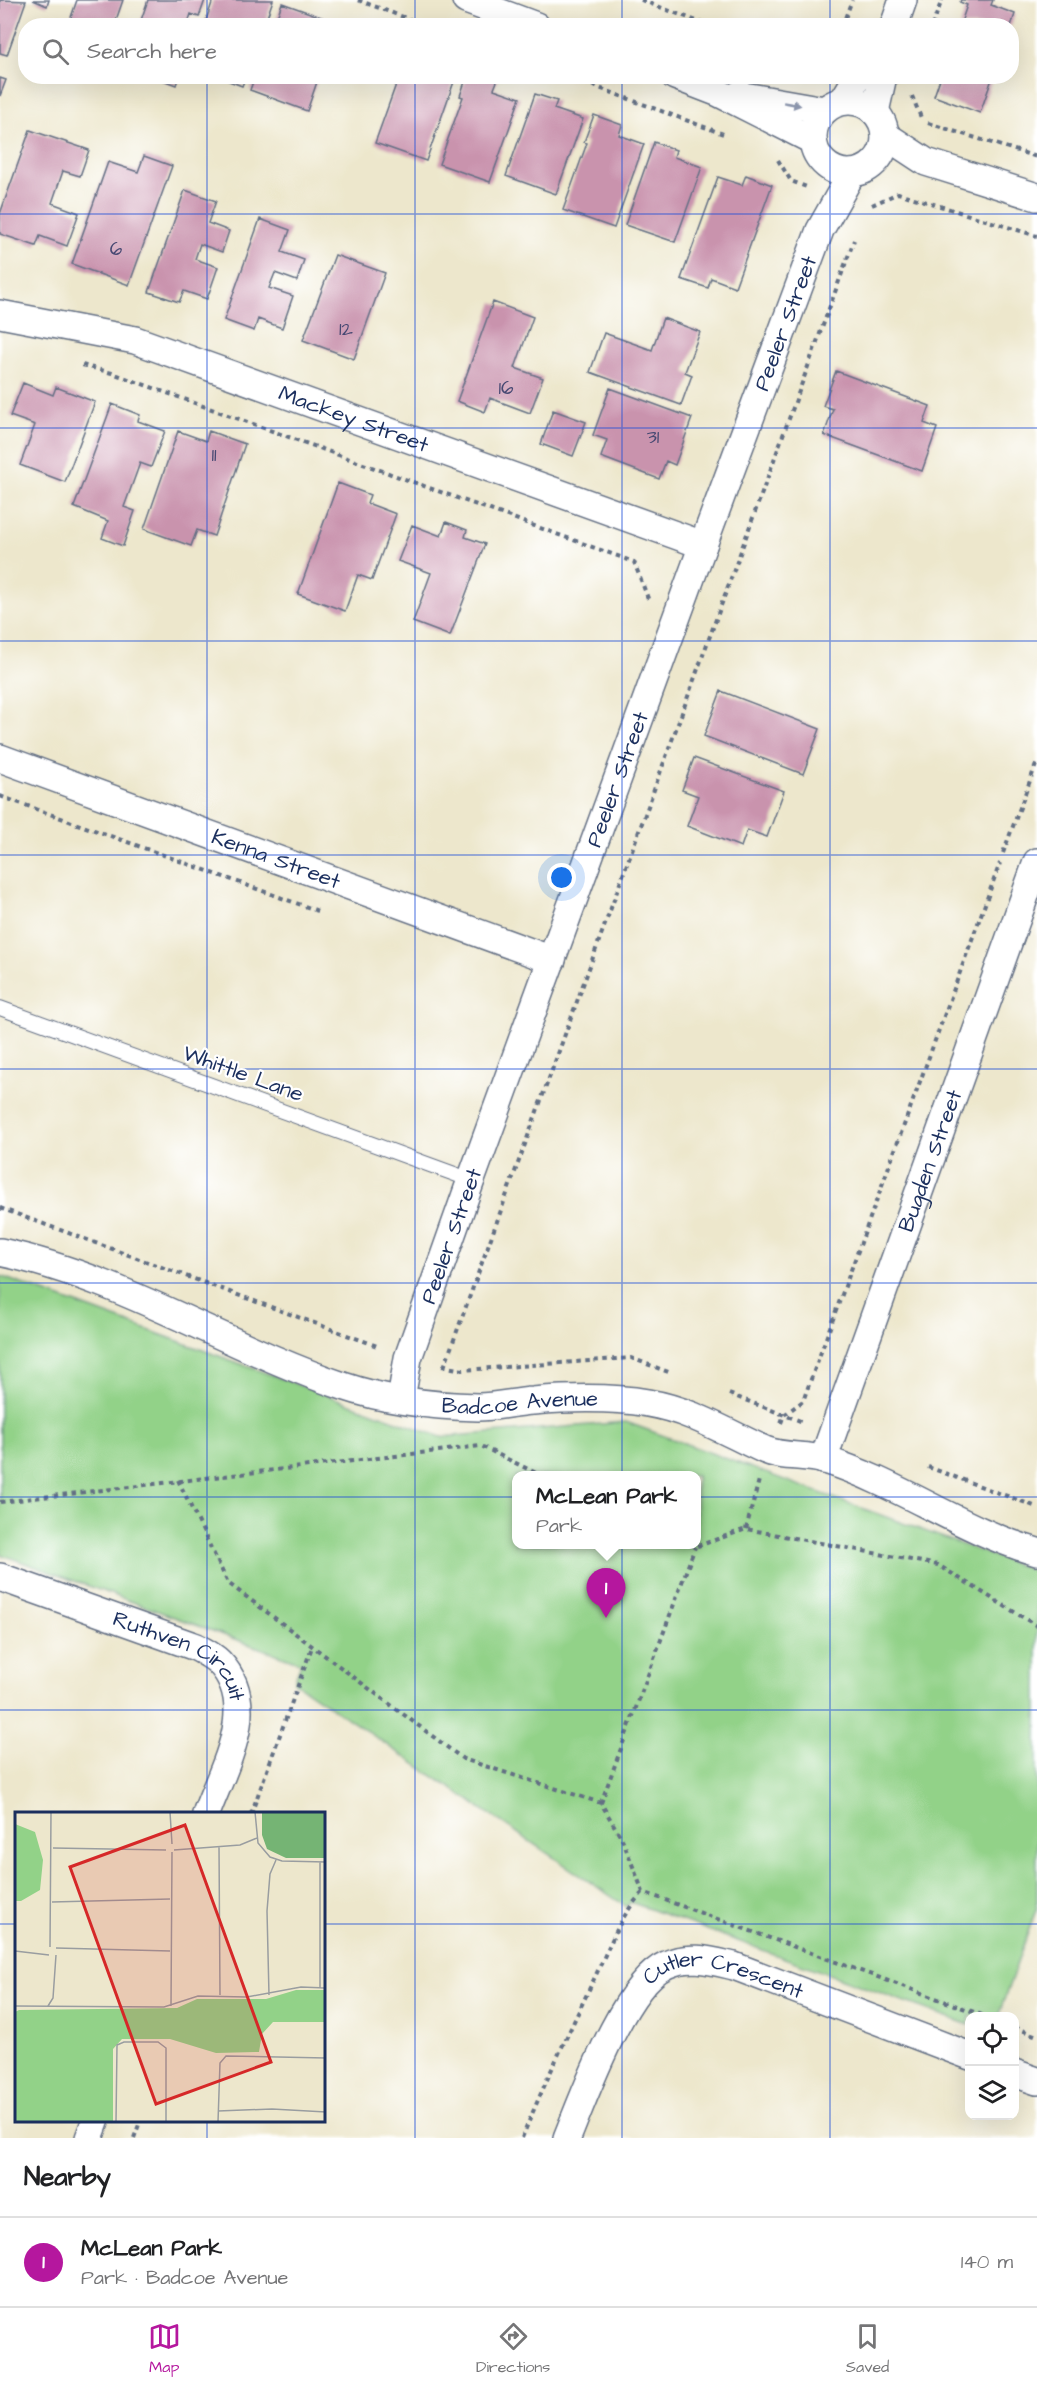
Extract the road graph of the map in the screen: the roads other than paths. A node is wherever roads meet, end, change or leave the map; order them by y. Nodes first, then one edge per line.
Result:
1 (466, 0) edge
2 (903, 0) edge
3 (514, 18) edge
4 (897, 18) edge
5 (696, 84) edge
6 (851, 84) edge
7 (882, 84) edge
8 (719, 93) junction
9 (833, 105) junction
10 (880, 123) junction
11 (812, 140) junction
12 (876, 160) junction
13 (926, 162) junction
14 (825, 164) junction
15 (852, 173) junction
16 (1037, 197) edge
17 (820, 230) junction
18 (0, 314) edge
19 (703, 545) junction
20 (0, 758) edge
21 (1037, 862) edge
22 (552, 960) junction
23 (0, 1008) edge
24 (471, 1180) junction
25 (0, 1252) edge
26 (401, 1399) junction
27 (828, 1448) junction
28 (1037, 1552) edge
29 (0, 1577) edge
30 (207, 1812) edge
31 (965, 2053) edge
32 (1019, 2075) edge
33 (1037, 2081) edge
34 (94, 2123) edge
35 (89, 2138) edge
36 (567, 2138) edge

1 - 3 street
2 - 4 street
5 - 8 street
6 - 9 street
7 - 10 street
8 -> 9 street
8 - 11 street
9 - 10 street
9 - 11 street
10 - 12 street
10 - 13 street
11 - 14 street
12 - 13 street
12 - 15 street
13 - 16 street
14 - 15 street
14 - 17 street, Peeler Street
15 - 17 street, Peeler Street
17 - 19 street, Peeler Street
18 - 19 street, Mackey Street
19 - 22 street, Peeler Street
20 - 22 street, Kenna Street
21 - 27 street, Bugden Street
22 - 24 street, Peeler Street
23 - 24 lane, Whittle Lane
24 - 26 street, Peeler Street
25 - 26 street, Badcoe Avenue
26 - 27 street, Badcoe Avenue
27 - 28 street, Badcoe Avenue
29 - 30 street, Ruthven Circuit
31 - 36 street, Cutler Crescent
32 - 33 street
34 - 35 street

